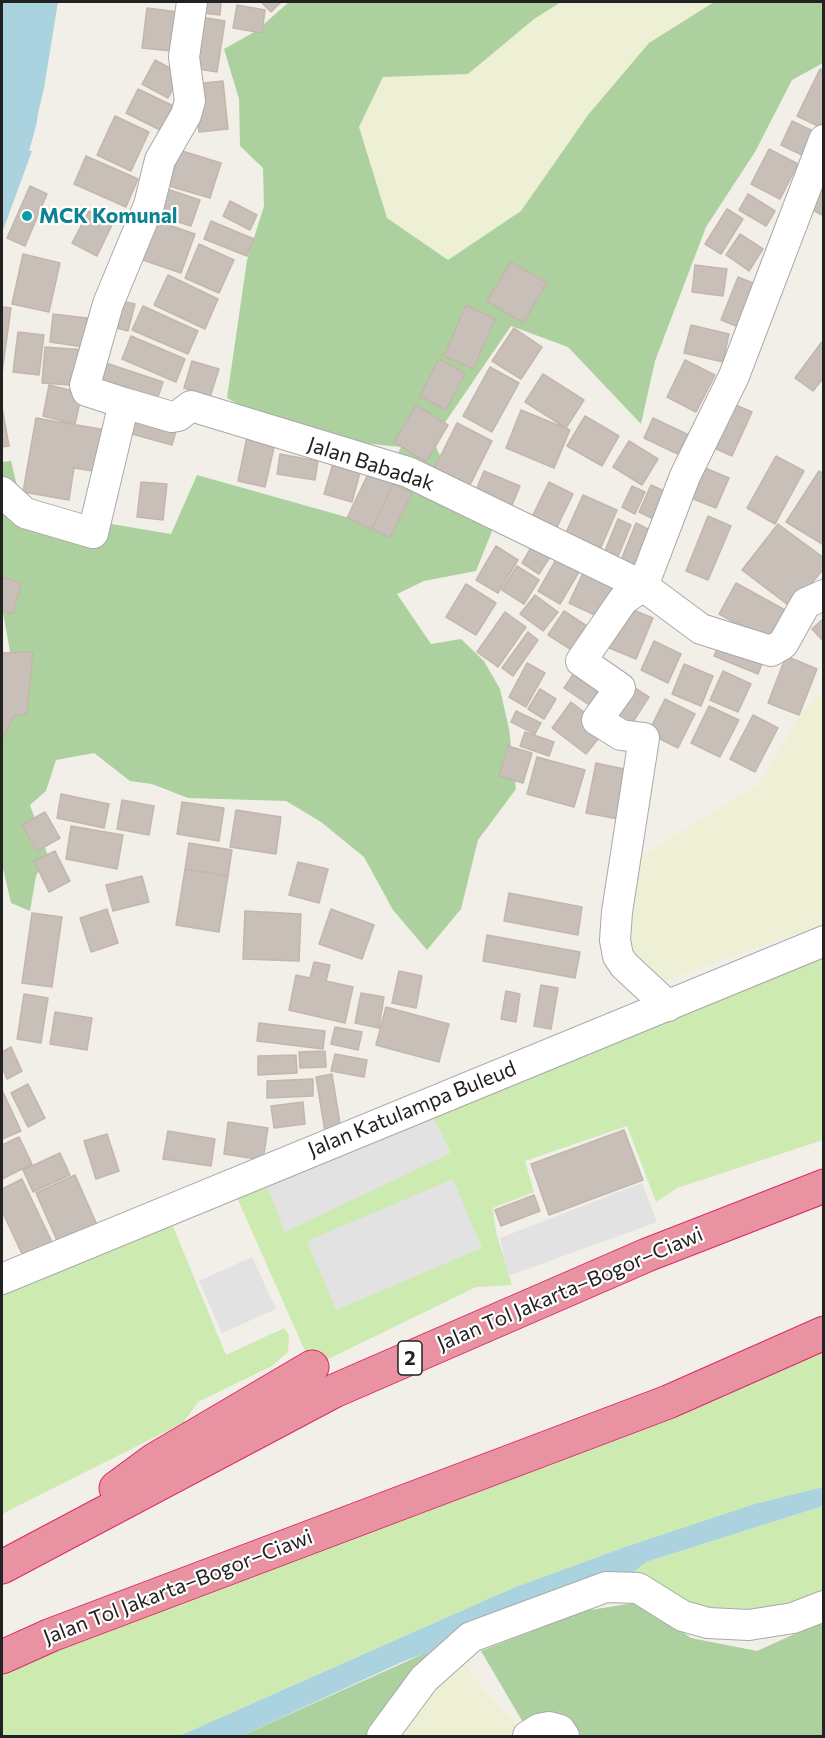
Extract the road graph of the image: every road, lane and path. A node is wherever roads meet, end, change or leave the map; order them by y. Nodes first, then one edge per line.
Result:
1 (192, 2) edge
2 (824, 140) edge
3 (124, 404) junction
4 (2, 492) edge
5 (643, 586) junction
6 (824, 595) edge
7 (824, 941) edge
8 (668, 1006) junction
9 (824, 1186) edge
10 (2, 1279) edge
11 (824, 1333) edge
12 (312, 1367) dead end
13 (7, 1564) edge
14 (824, 1606) edge
15 (2, 1657) edge
16 (382, 1737) edge
17 (528, 1737) edge
18 (564, 1737) edge

1 - 3 street, Jalan Babadak
2 - 5 street
3 - 4 street
3 - 5 street, Jalan Babadak
5 - 6 street, Jalan Babadak
5 - 8 street
7 - 8 street, Jalan Katulampa Buleud
8 - 10 street, Jalan Katulampa Buleud
9 - 13 highway, Jalan Tol Jakarta–Bogor–Ciawi / 2
11 - 15 highway, Jalan Tol Jakarta–Bogor–Ciawi
12 - 13 highway
14 - 16 street
17 - 18 street

